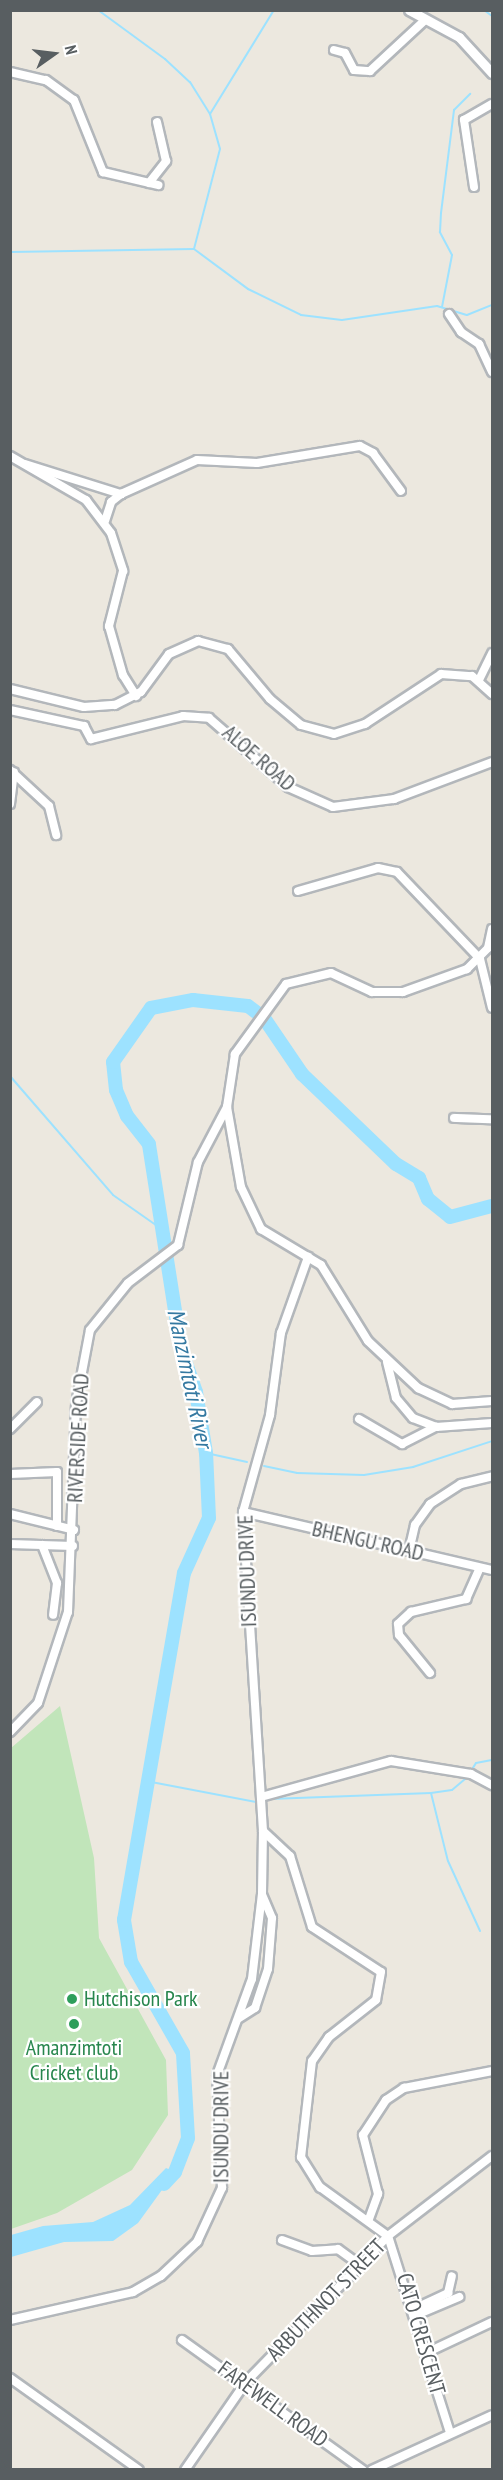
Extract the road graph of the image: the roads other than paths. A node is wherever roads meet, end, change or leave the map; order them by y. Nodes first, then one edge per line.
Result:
1 (409, 10) edge
2 (425, 20) junction
3 (334, 50) dead end
4 (10, 72) edge
5 (492, 73) edge
6 (492, 104) edge
7 (157, 122) dead end
8 (149, 183) junction
9 (158, 185) dead end
10 (474, 187) dead end
11 (449, 314) dead end
12 (492, 372) edge
13 (10, 456) edge
14 (25, 464) junction
15 (400, 491) dead end
16 (121, 494) junction
17 (105, 521) junction
18 (492, 653) edge
19 (479, 680) junction
20 (10, 689) edge
21 (492, 694) edge
22 (136, 696) junction
23 (10, 710) edge
24 (492, 762) edge
25 (12, 771) edge
26 (10, 804) edge
27 (56, 835) dead end
28 (298, 891) dead end
29 (492, 929) edge
30 (480, 959) junction
31 (492, 1008) edge
32 (227, 1107) junction
33 (454, 1118) dead end
34 (492, 1119) edge
35 (308, 1257) junction
36 (386, 1360) junction
37 (492, 1401) edge
38 (37, 1402) dead end
39 (358, 1419) dead end
40 (492, 1423) edge
41 (436, 1427) junction
42 (10, 1429) edge
43 (10, 1474) edge
44 (492, 1476) edge
45 (243, 1512) junction
46 (10, 1514) edge
47 (57, 1526) junction
48 (74, 1530) junction
49 (10, 1544) edge
50 (42, 1545) junction
51 (73, 1546) junction
52 (409, 1551) junction
53 (480, 1568) junction
54 (492, 1570) edge
55 (53, 1615) dead end
56 (430, 1672) dead end
57 (10, 1732) edge
58 (492, 1785) edge
59 (261, 1797) junction
60 (263, 1831) junction
61 (262, 1894) junction
62 (239, 2018) junction
63 (492, 2071) edge
64 (492, 2156) edge
65 (369, 2219) junction
66 (388, 2236) junction
67 (282, 2241) dead end
68 (360, 2265) junction
69 (452, 2276) dead end
70 (459, 2297) dead end
71 (415, 2312) junction
72 (10, 2320) edge
73 (492, 2322) edge
74 (182, 2340) dead end
75 (426, 2353) junction
76 (10, 2378) edge
77 (246, 2382) junction
78 (492, 2415) edge
79 (450, 2433) junction
80 (139, 2469) edge
81 (185, 2469) edge
82 (363, 2469) edge
83 (372, 2469) edge

1 - 2 street
2 - 3 street
2 - 5 street
4 - 8 street
6 - 10 street
7 - 8 street
8 - 9 street
11 - 12 street
13 - 14 street
14 - 16 street
14 - 17 street
15 - 16 street
16 - 17 street
17 - 22 street
18 - 19 street
19 - 21 street
19 - 22 street
20 - 22 street
23 - 24 street, ALOE ROAD
25 - 26 street
25 - 27 street
28 - 30 street
29 - 30 street
30 - 31 street
30 - 32 street
32 - 35 street
32 - 48 street, RIVERSIDE ROAD
33 - 34 street
35 - 36 street
35 - 45 street, ISUNDU DRIVE
36 - 37 street
36 - 41 street
38 - 42 street
39 - 41 street
40 - 41 street
43 - 47 street
44 - 52 street
45 - 52 street, BHENGU ROAD
45 - 59 street, ISUNDU DRIVE
46 - 47 street
47 - 48 street
48 - 51 street, RIVERSIDE ROAD
49 - 50 street
50 - 51 street
50 - 55 street
51 - 57 street, RIVERSIDE ROAD
52 - 53 street, BHENGU ROAD
53 - 54 street, BHENGU ROAD
53 - 56 street
58 - 59 street
59 - 60 street, ISUNDU DRIVE
60 - 61 street, ISUNDU DRIVE
60 - 65 street
61 - 62 street, ISUNDU DRIVE
61 - 62 street, ISUNDU DRIVE
62 - 72 street, ISUNDU DRIVE
63 - 65 street
64 - 66 street, ARBUTHNOT STREET
65 - 66 street
66 - 68 street, ARBUTHNOT STREET
66 - 71 street, CATO CRESCENT
67 - 68 street
68 - 77 street, ARBUTHNOT STREET
69 - 71 street
70 - 71 street
71 - 75 street, CATO CRESCENT
73 - 75 street
74 - 77 street, FAREWELL ROAD
75 - 79 street, CATO CRESCENT
76 - 80 street
77 - 81 street, ARBUTHNOT STREET
77 - 82 street, FAREWELL ROAD
78 - 79 street
79 - 83 street

